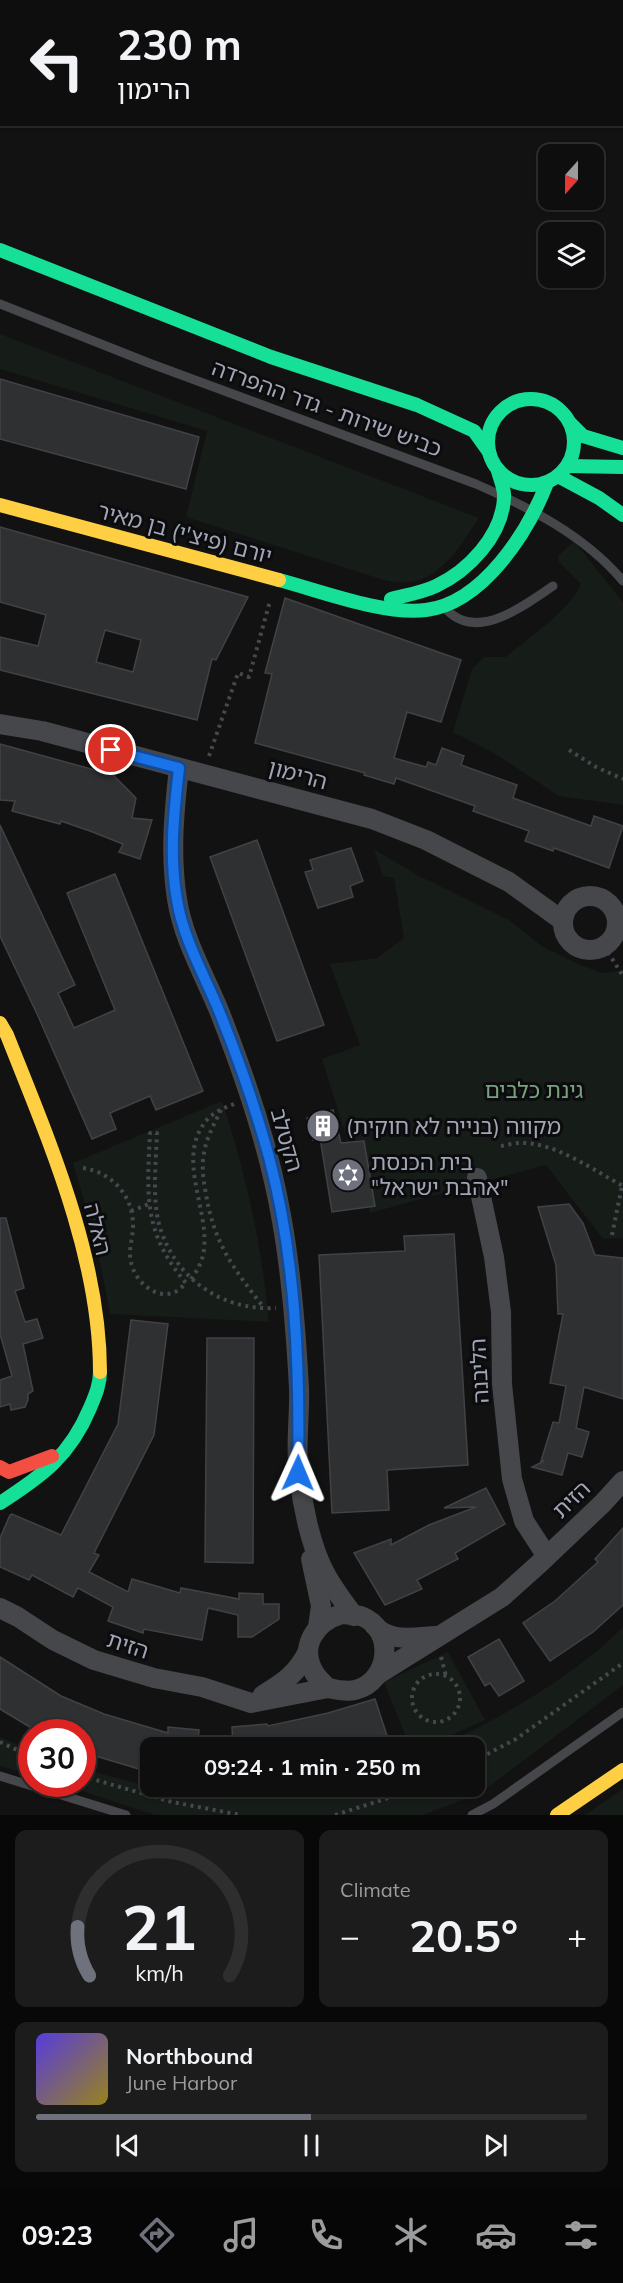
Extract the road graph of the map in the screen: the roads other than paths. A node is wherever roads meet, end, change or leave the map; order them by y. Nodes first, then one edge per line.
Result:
1 (0, 250) edge
2 (0, 304) edge
3 (417, 405) junction
4 (496, 417) junction
5 (571, 424) junction
6 (623, 448) edge
7 (489, 452) junction
8 (568, 466) junction
9 (623, 467) edge
10 (498, 471) junction
11 (552, 479) junction
12 (504, 496) junction
13 (0, 505) edge
14 (535, 511) junction
15 (623, 515) edge
16 (623, 581) edge
17 (553, 586) dead end
18 (433, 587) junction
19 (359, 601) junction
20 (444, 606) junction
21 (0, 724) edge
22 (179, 768) junction
23 (563, 921) junction
24 (0, 1023) edge
25 (477, 1178) dead end
26 (67, 1450) junction
27 (0, 1467) edge
28 (623, 1481) edge
29 (0, 1503) edge
30 (311, 1536) junction
31 (546, 1555) junction
32 (0, 1608) edge
33 (363, 1619) junction
34 (318, 1627) junction
35 (436, 1636) junction
36 (308, 1651) junction
37 (380, 1673) junction
38 (328, 1688) junction
39 (251, 1703) junction
40 (623, 1712) edge
41 (623, 1770) edge
42 (0, 1776) edge
43 (126, 1815) edge
44 (472, 1815) edge
45 (557, 1815) edge

1 - 3 street
2 - 12 lane, כביש שירות - גדר ההפרדה
3 - 4 street
3 - 7 street
4 - 5 street
4 - 7 street
5 - 6 street
5 - 8 street
7 - 10 street
8 - 9 street
8 - 11 street
10 - 11 street
10 - 12 street, יורם (פיצ'י) בן מאיר
11 - 14 street, יורם (פיצ'י) בן מאיר
11 - 15 street
12 - 14 lane, כביש שירות - גדר ההפרדה
12 - 18 street, יורם (פיצ'י) בן מאיר
13 - 19 street, יורם (פיצ'י) בן מאיר
14 - 16 lane, כביש שירות - גדר ההפרדה
14 - 20 street, יורם (פיצ'י) בן מאיר
17 - 20 lane
18 - 19 street, יורם (פיצ'י) בן מאיר
18 - 20 lane
19 - 20 street, יורם (פיצ'י) בן מאיר
21 - 22 street, הרימון
22 - 23 street, הרימון
22 - 30 street, הקטלב
23 - 23 street
24 - 26 street, האלה
25 - 31 street, הליבנה
26 - 27 street
26 - 29 street, האלה
28 - 31 street, הזית
30 - 33 street, הקטלב
30 - 34 street, הקטלב
31 - 35 street, הזית
32 - 39 street, הזית
33 - 34 street
33 - 35 street, הזית
33 - 37 street
34 - 36 street
35 - 37 street, הזית
36 - 38 street
36 - 39 street
37 - 38 street
38 - 39 street
40 - 44 lane
41 - 45 street
42 - 43 lane

